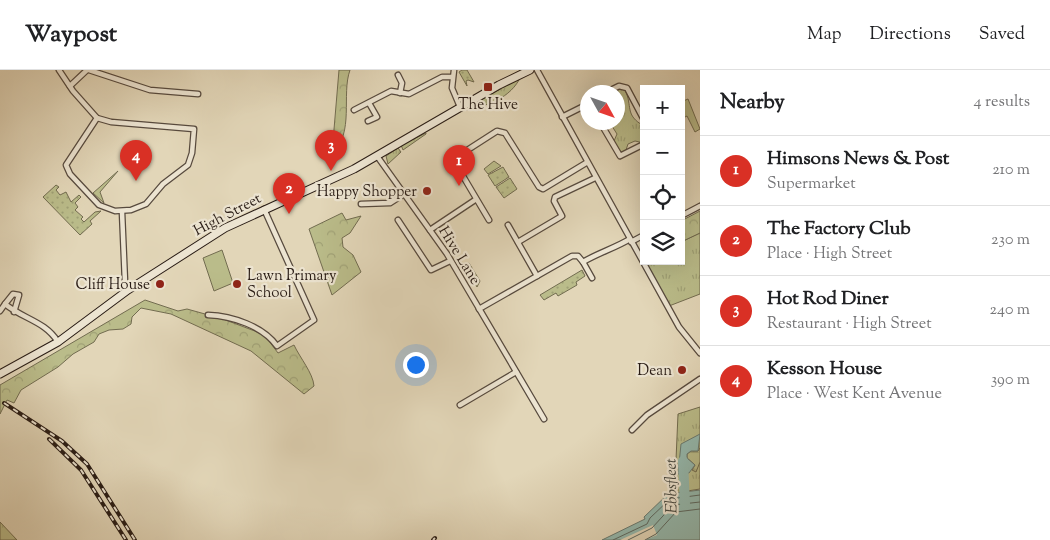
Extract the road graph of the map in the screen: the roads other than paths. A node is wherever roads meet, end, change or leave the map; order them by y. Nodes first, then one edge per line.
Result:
1 (59, 70) edge
2 (88, 70) edge
3 (454, 70) edge
4 (530, 70) edge
5 (537, 70) edge
6 (398, 75) dead end
7 (452, 77) junction
8 (70, 86) junction
9 (625, 88) edge
10 (400, 92) junction
11 (198, 94) dead end
12 (369, 103) junction
13 (460, 107) junction
14 (580, 108) edge
15 (354, 110) dead end
16 (640, 112) edge
17 (562, 117) junction
18 (97, 118) junction
19 (368, 121) dead end
20 (605, 130) edge
21 (640, 146) edge
22 (377, 156) junction
23 (586, 162) junction
24 (595, 178) junction
25 (404, 194) junction
26 (475, 200) junction
27 (361, 204) dead end
28 (700, 206) edge
29 (264, 210) junction
30 (122, 212) junction
31 (685, 214) edge
32 (398, 220) dead end
33 (489, 220) dead end
34 (508, 226) dead end
35 (430, 230) junction
36 (640, 238) edge
37 (631, 241) junction
38 (518, 242) junction
39 (450, 260) junction
40 (583, 262) junction
41 (537, 276) junction
42 (592, 278) dead end
43 (128, 290) junction
44 (5, 304) junction
45 (479, 309) junction
46 (0, 311) edge
47 (14, 312) junction
48 (208, 315) dead end
49 (58, 342) junction
50 (700, 353) edge
51 (0, 368) edge
52 (12, 368) junction
53 (516, 372) junction
54 (0, 374) edge
55 (700, 379) edge
56 (460, 405) dead end
57 (544, 419) dead end
58 (632, 430) dead end

1 - 8 street
2 - 8 street
2 - 11 street
3 - 7 street
4 - 13 main road, High Street
5 - 17 street
6 - 10 street
7 - 10 street
7 - 13 street
8 - 18 street
9 - 16 street
10 - 12 street
12 - 15 street
12 - 19 street
13 - 22 main road, High Street
14 - 17 street
17 - 23 street
18 - 30 street
18 - 30 street
20 - 21 street
22 - 25 street, Hive Lane
22 - 29 main road, High Street
23 - 24 street
23 - 26 street
24 - 37 street
24 - 38 street
25 - 27 street
25 - 35 street, Hive Lane
26 - 33 street
26 - 35 street
28 - 31 street
29 - 43 main road, High Street
29 - 48 street
30 - 43 street
32 - 39 street
34 - 38 street
35 - 39 street, Hive Lane
36 - 37 street
37 - 40 street
37 - 50 street
38 - 41 street
39 - 45 street, Hive Lane
40 - 41 street
40 - 42 street
41 - 45 street
43 - 49 main road, High Street
44 - 46 street
44 - 47 street
44 - 47 street
45 - 53 street, Hive Lane
47 - 49 street
49 - 52 main road, High Street
51 - 52 main road, High Street
52 - 54 main road
53 - 56 street
53 - 57 street, Hive Lane
55 - 58 street

